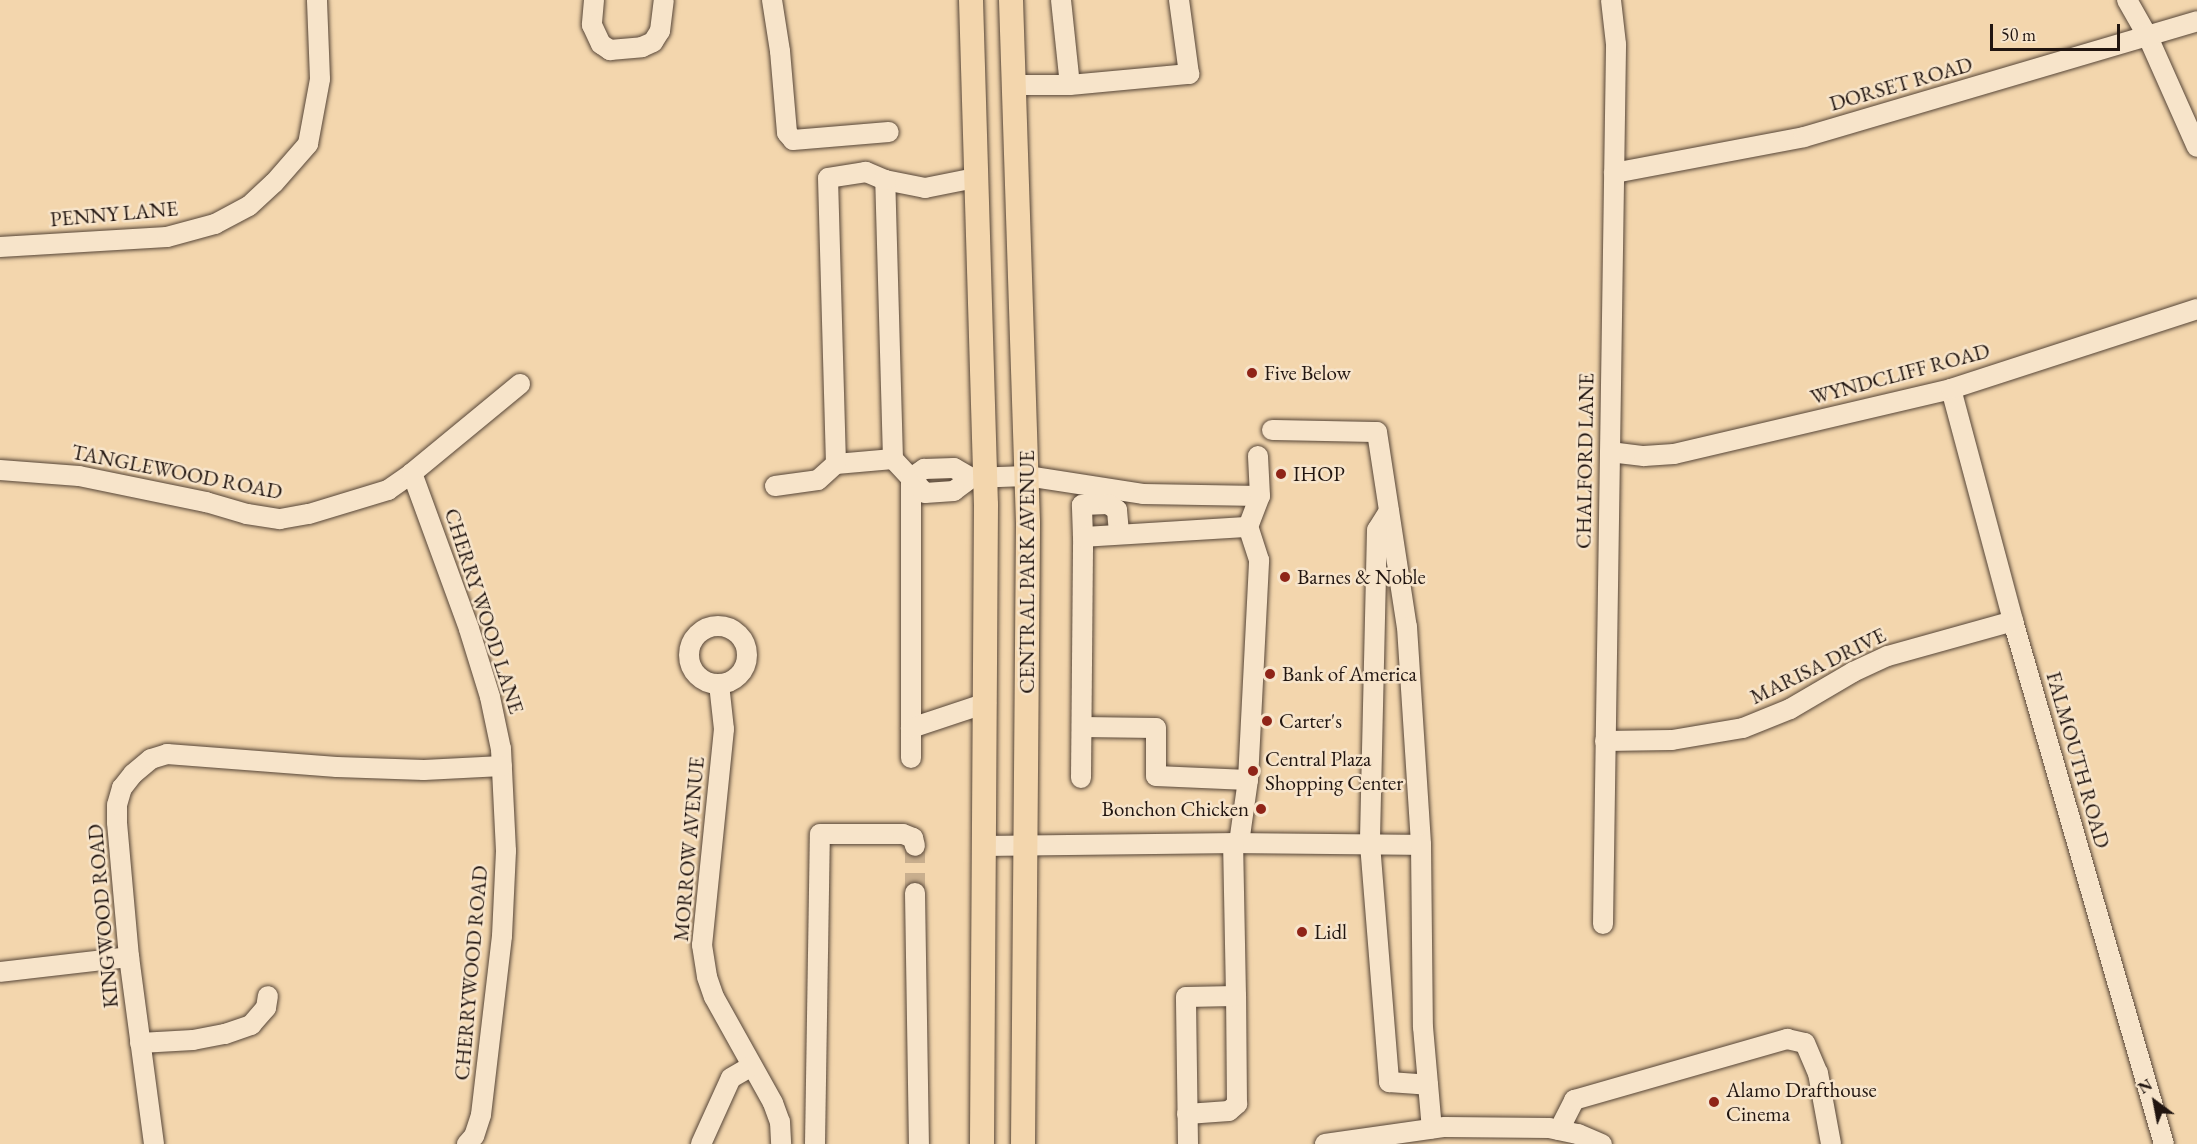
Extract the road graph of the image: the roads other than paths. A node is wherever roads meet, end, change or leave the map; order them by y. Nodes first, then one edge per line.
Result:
1 (317, 0) edge
2 (594, 0) edge
3 (664, 0) edge
4 (772, 0) edge
5 (971, 0) edge
6 (1011, 0) edge
7 (1061, 0) edge
8 (1179, 0) edge
9 (1611, 0) edge
10 (2127, 0) edge
11 (2197, 21) edge
12 (2148, 37) junction
13 (1014, 85) junction
14 (1070, 86) junction
15 (889, 132) dead end
16 (2197, 147) edge
17 (1614, 173) junction
18 (975, 178) junction
19 (885, 180) junction
20 (0, 247) edge
21 (2197, 309) edge
22 (520, 384) dead end
23 (1951, 389) junction
24 (1272, 430) dead end
25 (1610, 452) junction
26 (1258, 456) dead end
27 (893, 459) junction
28 (836, 464) junction
29 (0, 470) edge
30 (412, 473) junction
31 (1027, 476) junction
32 (911, 478) junction
33 (979, 478) junction
34 (775, 486) dead end
35 (1260, 496) junction
36 (1389, 511) junction
37 (1104, 520) junction
38 (1248, 527) junction
39 (1083, 537) junction
40 (2013, 621) junction
41 (719, 684) dead end
42 (986, 704) junction
43 (1082, 727) junction
44 (911, 728) junction
45 (1605, 741) junction
46 (910, 758) dead end
47 (502, 766) junction
48 (1081, 778) dead end
49 (1248, 780) junction
50 (1236, 843) junction
51 (1370, 844) junction
52 (1421, 845) junction
53 (915, 846) dead end
54 (984, 846) junction
55 (1026, 848) junction
56 (915, 893) tunnel mouth
57 (1603, 924) dead end
58 (129, 957) junction
59 (0, 972) edge
60 (268, 996) dead end
61 (1236, 996) junction
62 (140, 1043) junction
63 (752, 1066) junction
64 (1428, 1085) junction
65 (1186, 1114) junction
66 (1432, 1129) junction
67 (1559, 1130) junction
68 (1505, 1136) edge
69 (154, 1144) edge
70 (467, 1144) edge
71 (701, 1144) edge
72 (781, 1144) edge
73 (815, 1144) edge
74 (919, 1144) edge
75 (982, 1144) edge
76 (1023, 1144) edge
77 (1188, 1144) edge
78 (1325, 1144) edge
79 (1602, 1144) edge
80 (1831, 1144) edge
81 (2164, 1144) edge

1 - 20 street, PENNY LANE
2 - 3 street
4 - 15 street
5 - 18 main road, CENTRAL PARK AVENUE
6 - 13 main road, CENTRAL PARK AVENUE
7 - 14 street
8 - 14 street
9 - 17 street, CHALFORD LANE
10 - 12 street
11 - 12 street, DORSET ROAD
12 - 16 street
12 - 17 street, DORSET ROAD
13 - 14 street
13 - 31 main road, CENTRAL PARK AVENUE
17 - 25 street, CHALFORD LANE
18 - 19 street
18 - 33 main road, CENTRAL PARK AVENUE
19 - 27 street
19 - 28 street
21 - 23 street, WYNDCLIFF ROAD
22 - 30 street, TANGLEWOOD ROAD
23 - 25 street, WYNDCLIFF ROAD
23 - 40 street, FALMOUTH ROAD
24 - 36 street
25 - 45 street, CHALFORD LANE
26 - 35 street
27 - 28 street
27 - 32 street
28 - 34 street
29 - 30 street, TANGLEWOOD ROAD
30 - 47 street, CHERRY WOOD LANE
31 - 33 street
31 - 35 street
31 - 55 main road, CENTRAL PARK AVENUE
32 - 33 street
32 - 44 street
33 - 42 main road, CENTRAL PARK AVENUE
35 - 38 street
36 - 51 street
36 - 52 street
37 - 38 street
37 - 39 street
37 - 39 street
38 - 49 street
39 - 43 street
40 - 45 street, MARISA DRIVE
40 - 81 street, FALMOUTH ROAD
41 - 63 street, MORROW AVENUE
42 - 44 street
42 - 54 main road, CENTRAL PARK AVENUE
43 - 48 street
43 - 49 street
44 - 46 street
45 - 57 street, CHALFORD LANE
47 - 58 street, KINGWOOD ROAD
47 - 70 street, CHERRYWOOD ROAD
49 - 50 street
50 - 51 street
50 - 55 street
50 - 61 street
51 - 52 street
51 - 64 street
52 - 64 street
53 - 73 street
54 - 55 street
54 - 75 main road, CENTRAL PARK AVENUE
55 - 76 main road, CENTRAL PARK AVENUE
56 - 74 street
58 - 59 street
58 - 62 street, KINGWOOD ROAD
60 - 62 street
61 - 65 street
61 - 65 street
62 - 69 street, KINGWOOD ROAD
63 - 71 street
63 - 72 street, MORROW AVENUE
64 - 66 street
65 - 77 street
66 - 68 street
66 - 78 street
67 - 68 street
67 - 79 street
67 - 80 street

